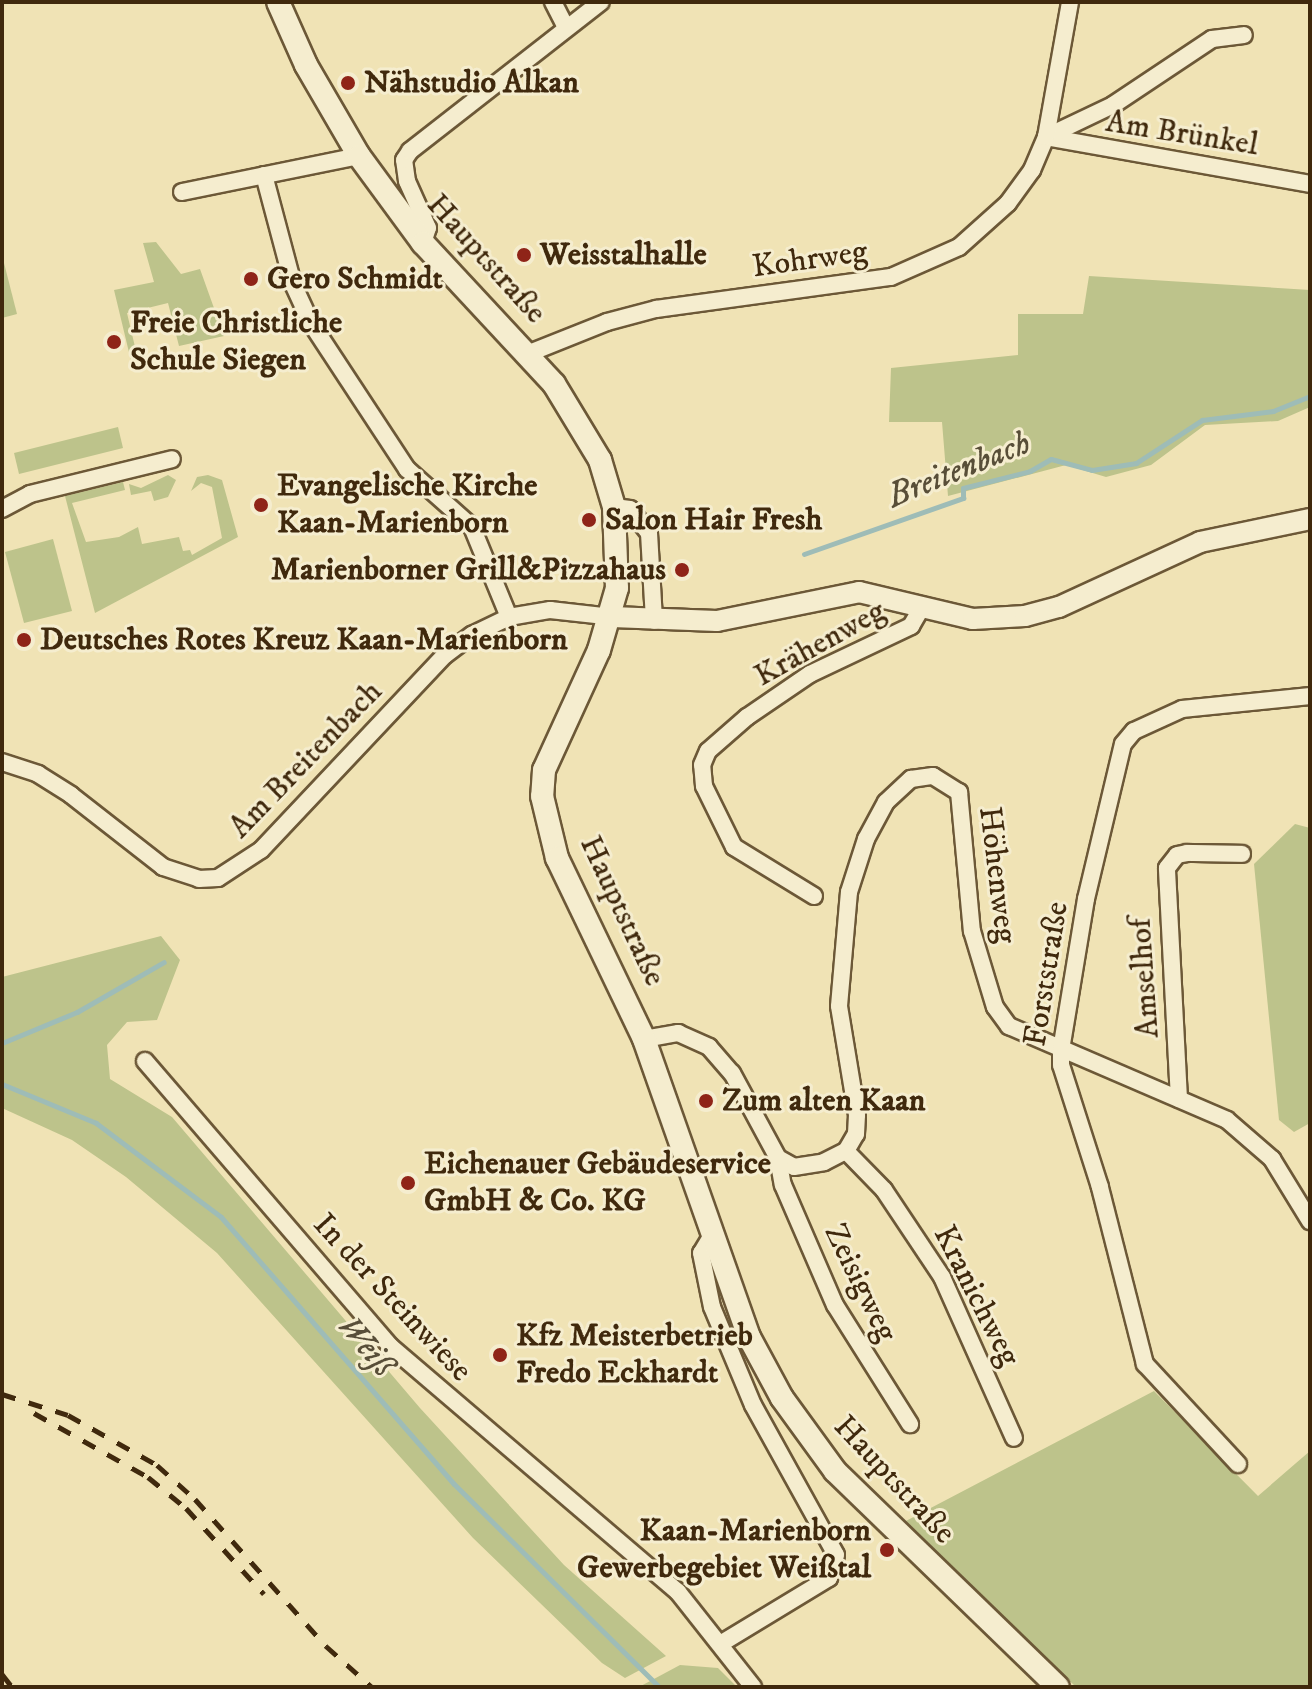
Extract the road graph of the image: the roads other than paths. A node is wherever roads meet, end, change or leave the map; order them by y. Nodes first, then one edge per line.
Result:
1 (278, 2) edge
2 (553, 2) edge
3 (601, 2) edge
4 (1070, 2) edge
5 (566, 28) junction
6 (1244, 35) dead end
7 (1046, 137) junction
8 (359, 156) junction
9 (264, 175) junction
10 (1310, 184) edge
11 (182, 192) dead end
12 (423, 243) junction
13 (527, 354) junction
14 (172, 459) dead end
15 (614, 507) junction
16 (2, 509) edge
17 (1309, 520) edge
18 (922, 607) junction
19 (509, 617) junction
20 (612, 617) junction
21 (654, 621) junction
22 (1310, 696) edge
23 (2, 762) edge
24 (1242, 854) dead end
25 (814, 896) dead end
26 (644, 1039) junction
27 (1061, 1050) junction
28 (145, 1061) dead end
29 (1179, 1099) junction
30 (846, 1151) junction
31 (778, 1158) junction
32 (1310, 1221) edge
33 (712, 1235) junction
34 (910, 1424) dead end
35 (1014, 1438) dead end
36 (1238, 1464) dead end
37 (720, 1644) junction
38 (753, 1687) edge
39 (1058, 1687) edge

1 - 8 main road, Hauptstraße
2 - 5 street
3 - 5 street
4 - 7 street, Kohrweg
5 - 12 street
6 - 7 street
7 - 10 street, Am Brünkel
7 - 13 street, Kohrweg
8 - 9 street
8 - 12 main road, Hauptstraße
9 - 11 street
9 - 19 street
12 - 13 main road, Hauptstraße
13 - 15 main road, Hauptstraße
14 - 16 street
15 - 20 main road, Hauptstraße
15 - 21 street
17 - 18 street
18 - 21 street
18 - 25 street, Krähenweg
19 - 20 street, Am Breitenbach
19 - 23 street, Am Breitenbach
20 - 21 street
20 - 26 main road, Hauptstraße
22 - 27 street, Forststraße
24 - 29 street, Amselhof
26 - 31 street
26 - 33 main road, Hauptstraße
27 - 29 street, Höhenweg
27 - 30 street, Höhenweg
27 - 36 street, Forststraße
28 - 37 street, In der Steinwiese
29 - 32 street, Höhenweg
30 - 31 street
30 - 35 street, Kranichweg
31 - 34 street, Zeisigweg
33 - 37 street
33 - 39 main road, Hauptstraße
37 - 38 street, In der Steinwiese

